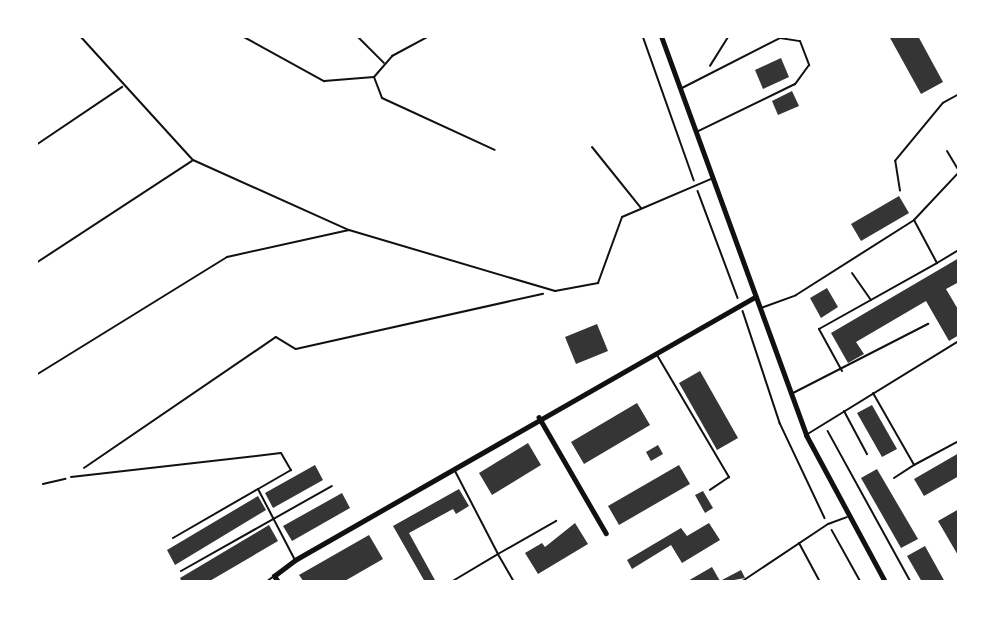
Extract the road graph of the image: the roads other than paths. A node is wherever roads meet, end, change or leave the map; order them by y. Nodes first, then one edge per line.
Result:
1 (80, 36) edge
2 (242, 36) edge
3 (357, 36) edge
4 (429, 36) edge
5 (661, 36) edge
6 (384, 63) junction
7 (374, 77) junction
8 (122, 87) junction
9 (680, 89) junction
10 (695, 133) junction
11 (36, 146) edge
12 (592, 147) dead end
13 (495, 150) dead end
14 (947, 151) dead end
15 (193, 160) junction
16 (959, 172) edge
17 (712, 179) junction
18 (641, 208) junction
19 (914, 220) junction
20 (349, 230) junction
21 (959, 250) edge
22 (36, 262) edge
23 (937, 263) junction
24 (852, 273) dead end
25 (755, 297) junction
26 (871, 300) junction
27 (760, 309) junction
28 (928, 324) dead end
29 (959, 342) edge
30 (656, 352) junction
31 (842, 371) junction
32 (36, 375) edge
33 (873, 393) junction
34 (791, 394) junction
35 (844, 411) junction
36 (539, 417) junction
37 (806, 435) junction
38 (959, 441) edge
39 (867, 454) dead end
40 (914, 465) junction
41 (453, 468) junction
42 (71, 477) road end
43 (894, 478) dead end
44 (36, 479) edge
45 (37, 485) edge
46 (332, 486) dead end
47 (258, 489) junction
48 (710, 490) dead end
49 (847, 518) junction
50 (273, 519) junction
51 (556, 522) dead end
52 (606, 533) dead end
53 (173, 538) dead end
54 (799, 543) junction
55 (498, 554) junction
56 (295, 560) junction
57 (181, 571) dead end
58 (274, 576) junction
59 (266, 582) edge
60 (278, 582) edge
61 (452, 582) edge
62 (514, 582) edge
63 (741, 582) edge
64 (820, 582) edge
65 (885, 582) edge

1 - 8 lane
2 - 7 lane
3 - 6 lane
4 - 6 lane
5 - 9 street
6 - 7 lane
7 - 13 lane
8 - 11 lane
8 - 15 lane
9 - 10 street
9 - 10 lane
10 - 17 street
12 - 18 lane
14 - 16 lane
15 - 20 lane
15 - 22 lane
16 - 19 lane
17 - 18 lane
17 - 25 street
18 - 20 lane
19 - 23 lane
19 - 27 lane
20 - 32 lane
21 - 23 lane
23 - 26 lane
24 - 26 lane
25 - 27 street
25 - 30 street
26 - 31 lane
27 - 34 street
28 - 31 lane
29 - 33 lane
30 - 36 street
30 - 48 lane
31 - 34 lane
33 - 35 lane
33 - 40 lane
34 - 37 street
35 - 37 lane
35 - 39 lane
36 - 41 street
36 - 52 street
37 - 49 street
38 - 40 lane
40 - 43 lane
41 - 55 lane
41 - 56 street
42 - 47 lane
44 - 45 lane
46 - 50 lane
47 - 50 lane
47 - 53 lane
49 - 54 lane
49 - 65 street
50 - 56 lane
50 - 57 lane
51 - 55 lane
54 - 63 lane
54 - 64 lane
55 - 61 lane
55 - 62 lane
56 - 58 street
58 - 59 lane
58 - 60 street

